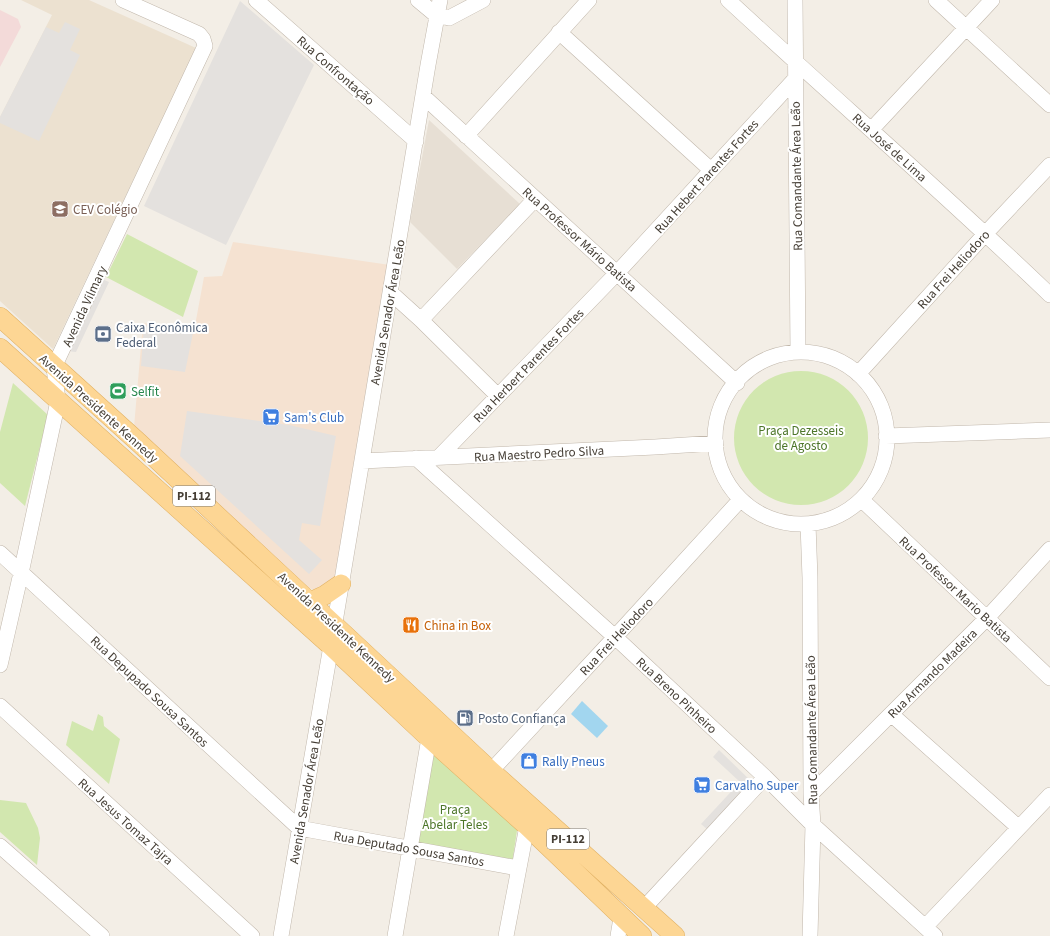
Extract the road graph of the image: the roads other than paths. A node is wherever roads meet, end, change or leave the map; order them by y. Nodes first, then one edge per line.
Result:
1 (123, 0) edge
2 (256, 0) edge
3 (418, 0) edge
4 (440, 0) edge
5 (483, 0) edge
6 (589, 0) edge
7 (728, 0) edge
8 (795, 0) edge
9 (936, 0) edge
10 (992, 0) edge
11 (436, 15) junction
12 (965, 28) junction
13 (559, 32) junction
14 (795, 63) junction
15 (795, 79) junction
16 (423, 96) junction
17 (1050, 105) edge
18 (871, 130) junction
19 (466, 136) junction
20 (416, 141) junction
21 (1050, 165) edge
22 (711, 170) junction
23 (535, 198) junction
24 (986, 233) junction
25 (617, 273) junction
26 (390, 292) junction
27 (1050, 295) edge
28 (0, 317) edge
29 (421, 320) junction
30 (0, 348) edge
31 (798, 352) junction
32 (54, 367) junction
33 (858, 374) junction
34 (737, 383) junction
35 (498, 396) junction
36 (58, 401) junction
37 (1050, 430) edge
38 (886, 436) junction
39 (716, 443) junction
40 (416, 458) junction
41 (438, 458) junction
42 (362, 461) junction
43 (740, 500) junction
44 (862, 500) junction
45 (808, 524) junction
46 (1050, 549) edge
47 (0, 553) edge
48 (21, 573) junction
49 (341, 584) junction
50 (310, 602) junction
51 (987, 618) junction
52 (334, 624) junction
53 (615, 637) junction
54 (331, 646) junction
55 (0, 665) edge
56 (1050, 678) edge
57 (0, 706) edge
58 (891, 714) junction
59 (429, 738) junction
60 (491, 771) junction
61 (765, 777) junction
62 (811, 794) junction
63 (1050, 795) edge
64 (813, 825) junction
65 (527, 826) junction
66 (1018, 827) junction
67 (300, 828) junction
68 (0, 846) edge
69 (410, 848) junction
70 (518, 868) junction
71 (644, 908) junction
72 (620, 927) edge
73 (930, 931) edge
74 (102, 936) edge
75 (252, 936) edge
76 (281, 936) edge
77 (395, 936) edge
78 (506, 936) edge
79 (642, 936) edge
80 (675, 936) edge
81 (810, 936) edge

1 - 32 street, Avenida Vilmary
2 - 20 street, Rua Confrontação
3 - 11 street
4 - 11 street, Avenida Senador Área Leão
5 - 11 street
6 - 13 street
7 - 14 street, Rua José de Lima
8 - 14 street, Rua Comandante Área Leão
9 - 12 street
10 - 12 street
11 - 16 street, Avenida Senador Área Leão
12 - 17 street
12 - 18 street
13 - 19 street
13 - 22 street
14 - 15 street, Rua Comandante Área Leão
14 - 18 street, Rua José de Lima
15 - 22 street, Rua Hebert Parentes Fortes
15 - 31 street, Rua Comandante Área Leão
16 - 19 street, Rua Professor Mário Batista
16 - 20 street, Avenida Senador Área Leão
18 - 24 street, Rua José de Lima
19 - 23 street, Rua Professor Mário Batista
20 - 26 street, Avenida Senador Área Leão
21 - 24 street, Rua Frei Heliodoro
22 - 25 street, Rua Hebert Parentes Fortes
23 - 25 street, Rua Professor Mário Batista
23 - 29 street
24 - 27 street, Rua José de Lima
24 - 33 street, Rua Frei Heliodoro
25 - 34 street, Rua Professor Mário Batista
25 - 35 street, Rua Herbert Parentes Fortes
26 - 29 street
26 - 42 street, Avenida Senador Área Leão
28 - 32 main road, Avenida Presidente Kennedy / PI-112
29 - 35 street
30 - 36 main road, Avenida Presidente Kennedy / PI-112
31 - 33 street
31 - 34 street
32 - 36 street
32 - 50 main road, Avenida Presidente Kennedy / PI-112
33 - 38 street
34 - 39 street
35 - 41 street, Rua Herbert Parentes Fortes
36 - 48 street
36 - 54 main road, Avenida Presidente Kennedy / PI-112
37 - 38 street
38 - 44 street
39 - 41 street, Rua Maestro Pedro Silva
39 - 43 street
40 - 41 street, Rua Maestro Pedro Silva
40 - 42 street, Rua Maestro Pedro Silva
40 - 53 street, Rua Breno Pinheiro
42 - 49 street, Avenida Senador Área Leão
43 - 45 street
43 - 53 street, Rua Frei Heliodoro
44 - 45 street
44 - 51 street, Rua Professor Mario Batista
45 - 62 street, Rua Comandante Área Leão
46 - 51 street, Rua Armando Madeira
47 - 48 street, Rua Depupado Sousa Santos
48 - 55 street
48 - 67 street, Rua Depupado Sousa Santos
49 - 50 main road
49 - 52 street, Avenida Senador Área Leão
50 - 52 main road, Avenida Presidente Kennedy / PI-112
51 - 56 street, Rua Professor Mario Batista
51 - 58 street, Rua Armando Madeira
52 - 54 street, Avenida Senador Área Leão
52 - 60 main road, Avenida Presidente Kennedy / PI-112
53 - 60 street, Rua Frei Heliodoro
53 - 61 street, Rua Breno Pinheiro
54 - 59 main road, Avenida Presidente Kennedy / PI-112
54 - 67 street, Avenida Senador Área Leão
57 - 75 street, Rua Jesus Tomaz Tajra
58 - 62 street, Rua Armando Madeira
58 - 66 street
59 - 65 main road, Avenida Presidente Kennedy / PI-112
59 - 69 street
60 - 71 main road, Avenida Presidente Kennedy / PI-112
61 - 64 street, Rua Breno Pinheiro
61 - 71 street
62 - 64 street, Rua Comandante Área Leão
63 - 66 street
64 - 73 street, Rua Breno Pinheiro
64 - 81 street, Rua Comandante Área Leão
65 - 70 street
65 - 72 main road, Avenida Presidente Kennedy / PI-112
66 - 73 street
67 - 69 street, Rua Deputado Sousa Santos
67 - 76 street, Avenida Senador Área Leão
68 - 74 street
69 - 70 street, Rua Deputado Sousa Santos
69 - 77 street
70 - 78 street
71 - 80 main road, Avenida Presidente Kennedy / PI-112
72 - 79 main road, Avenida Presidente Kennedy / PI-112

